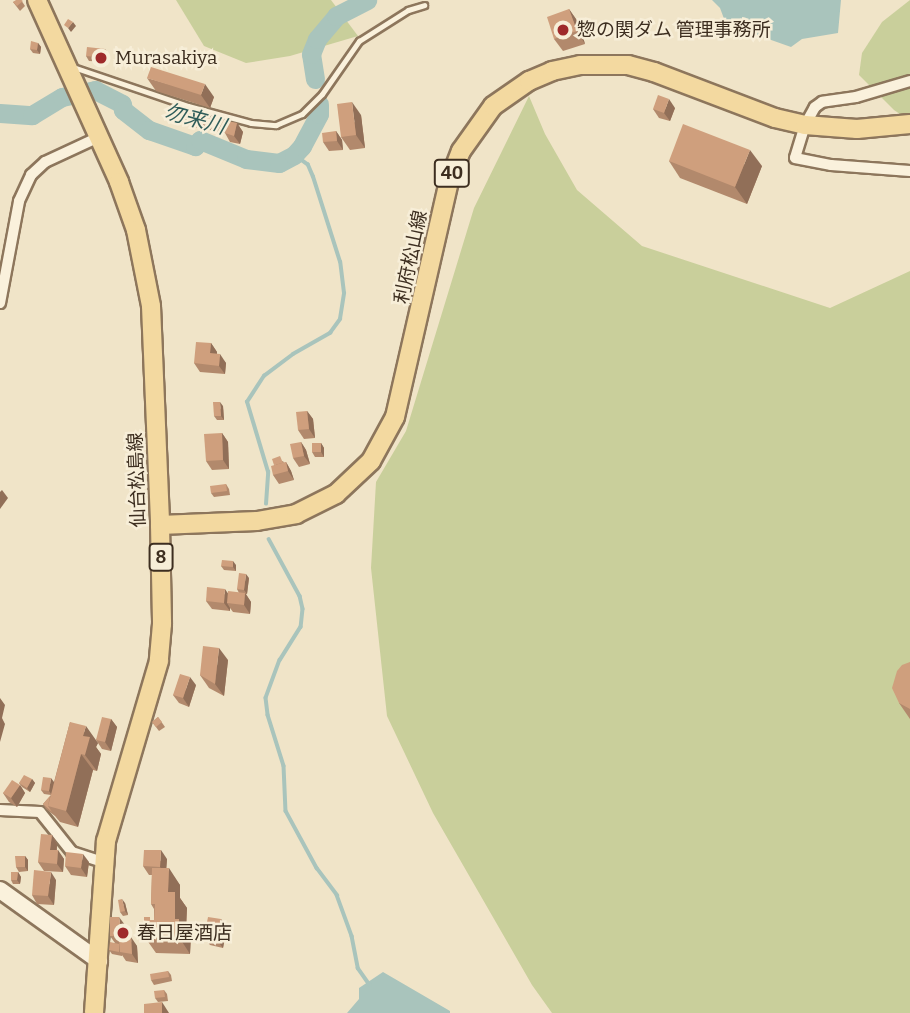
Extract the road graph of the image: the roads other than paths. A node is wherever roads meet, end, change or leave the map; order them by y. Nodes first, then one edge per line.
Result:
1 (37, 0) edge
2 (424, 5) dead end
3 (70, 74) junction
4 (910, 81) edge
5 (910, 124) edge
6 (805, 125) junction
7 (99, 137) junction
8 (910, 171) edge
9 (0, 303) edge
10 (160, 525) junction
11 (0, 810) edge
12 (103, 862) junction
13 (0, 890) edge
14 (99, 961) junction
15 (94, 1013) edge

1 - 3 main road, 仙台松島線 / 8
2 - 3 lane
3 - 7 main road, 仙台松島線 / 8
4 - 6 street
5 - 6 main road, 利府松山線 / 40
6 - 8 street
6 - 10 main road, 利府松山線 / 40
7 - 9 street
7 - 10 main road, 仙台松島線 / 8
10 - 12 main road, 仙台松島線 / 8
11 - 12 street
12 - 14 main road, 仙台松島線 / 8
13 - 14 street
14 - 15 main road, 仙台松島線 / 8

